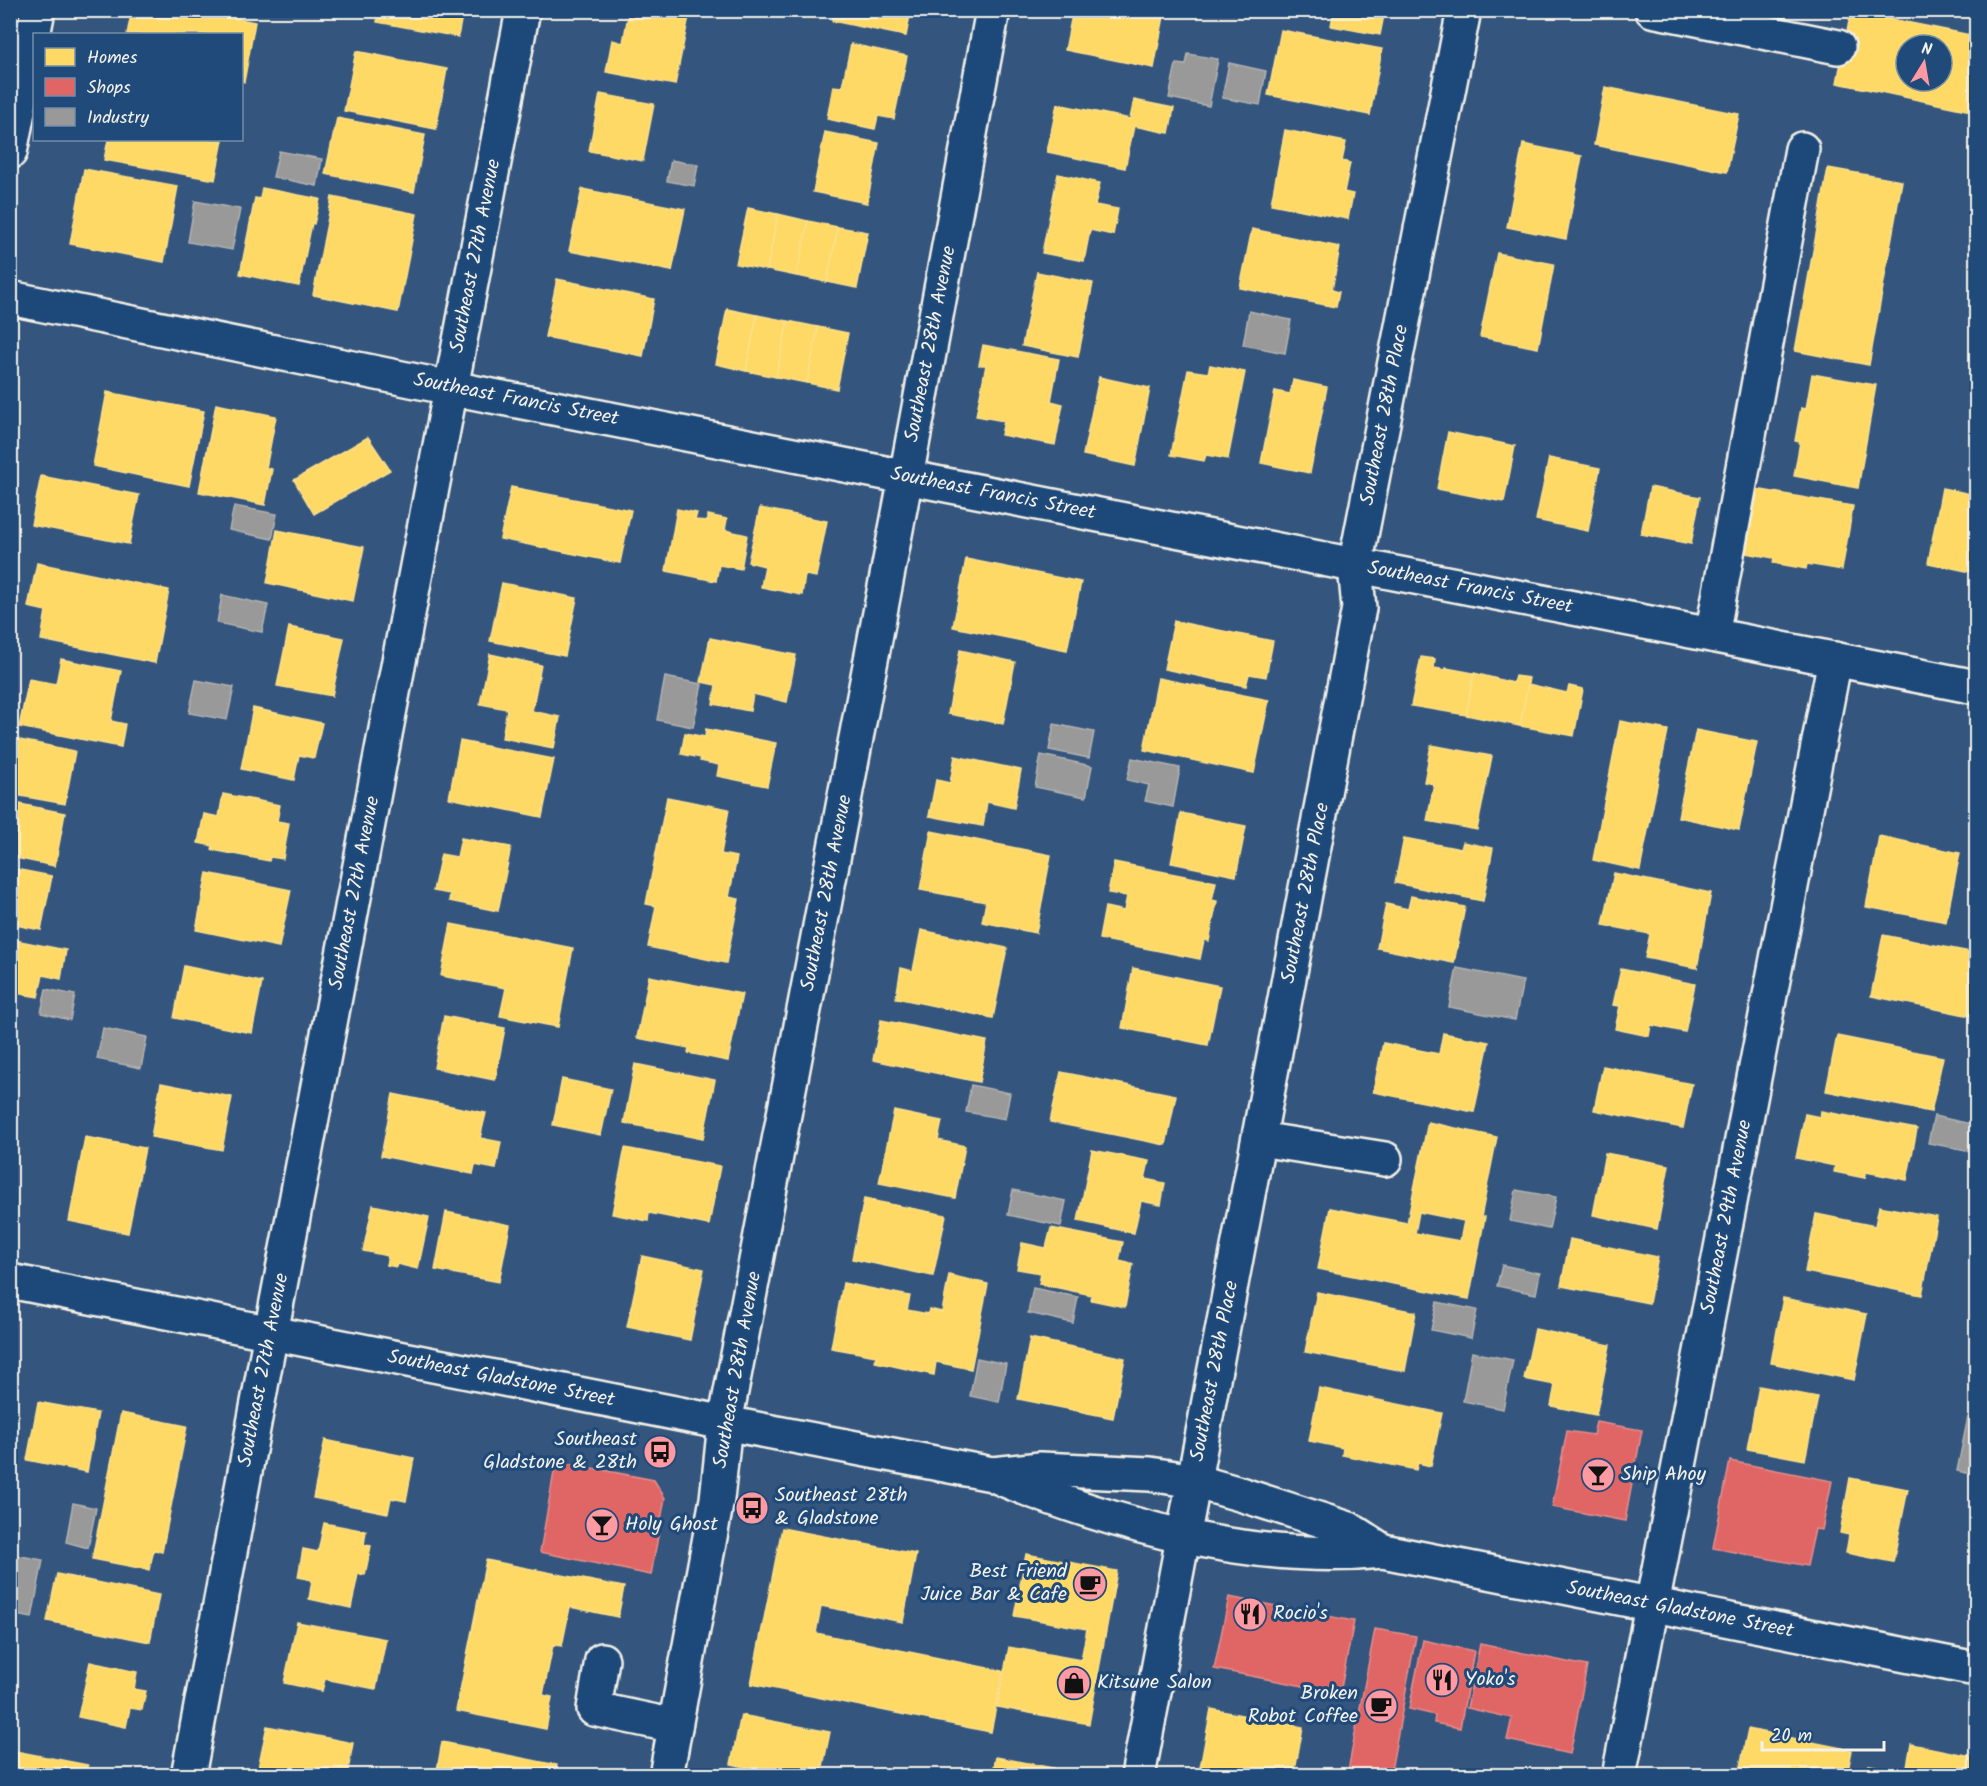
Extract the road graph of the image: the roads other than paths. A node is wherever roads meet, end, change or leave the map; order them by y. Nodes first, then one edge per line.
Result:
1 (38, 10) edge
2 (523, 10) edge
3 (993, 10) edge
4 (1464, 10) edge
5 (1652, 10) edge
6 (33, 33) edge
7 (33, 35) edge
8 (1838, 47) dead end
9 (1802, 149) dead end
10 (10, 152) edge
11 (10, 298) edge
12 (451, 388) junction
13 (906, 477) junction
14 (1355, 566) junction
15 (1712, 635) junction
16 (1835, 659) junction
17 (1977, 687) edge
18 (1259, 1139) junction
19 (1385, 1159) dead end
20 (10, 1281) edge
21 (271, 1333) junction
22 (725, 1423) junction
23 (992, 1474) junction
24 (1194, 1481) junction
25 (1183, 1538) junction
26 (1383, 1551) junction
27 (1652, 1604) junction
28 (602, 1660) dead end
29 (1977, 1669) edge
30 (675, 1726) junction
31 (188, 1776) edge
32 (666, 1776) edge
33 (1138, 1776) edge
34 (1619, 1776) edge

1 - 6 street
2 - 12 street, Southeast 27th Avenue
3 - 13 street, Southeast 28th Avenue
4 - 14 street, Southeast 28th Place
5 - 8 street
7 - 10 street
9 - 15 street
11 - 12 street, Southeast Francis Street
12 - 13 street, Southeast Francis Street
12 - 21 street, Southeast 27th Avenue
13 - 14 street, Southeast Francis Street
13 - 22 street, Southeast 28th Avenue
14 - 15 street, Southeast Francis Street
14 - 18 street, Southeast 28th Place
15 - 16 street, Southeast Francis Street
16 - 17 street, Southeast Francis Street
16 - 27 street, Southeast 29th Avenue
18 - 19 street
18 - 24 street, Southeast 28th Place
20 - 21 street, Southeast Gladstone Street
21 - 22 street, Southeast Gladstone Street
21 - 31 street, Southeast 27th Avenue
22 - 23 street, Southeast Gladstone Street
22 - 30 street, Southeast 28th Avenue
23 - 24 street, Southeast Gladstone Street
23 - 25 street, Southeast Gladstone Street
24 - 25 street, Southeast 28th Place
24 - 26 street, Southeast Gladstone Street
25 - 26 street, Southeast Gladstone Street
25 - 33 street, Southeast 28th Place
26 - 27 street, Southeast Gladstone Street
27 - 29 street, Southeast Gladstone Street
27 - 34 street, Southeast 29th Avenue
28 - 30 street
30 - 32 street, Southeast 28th Avenue

